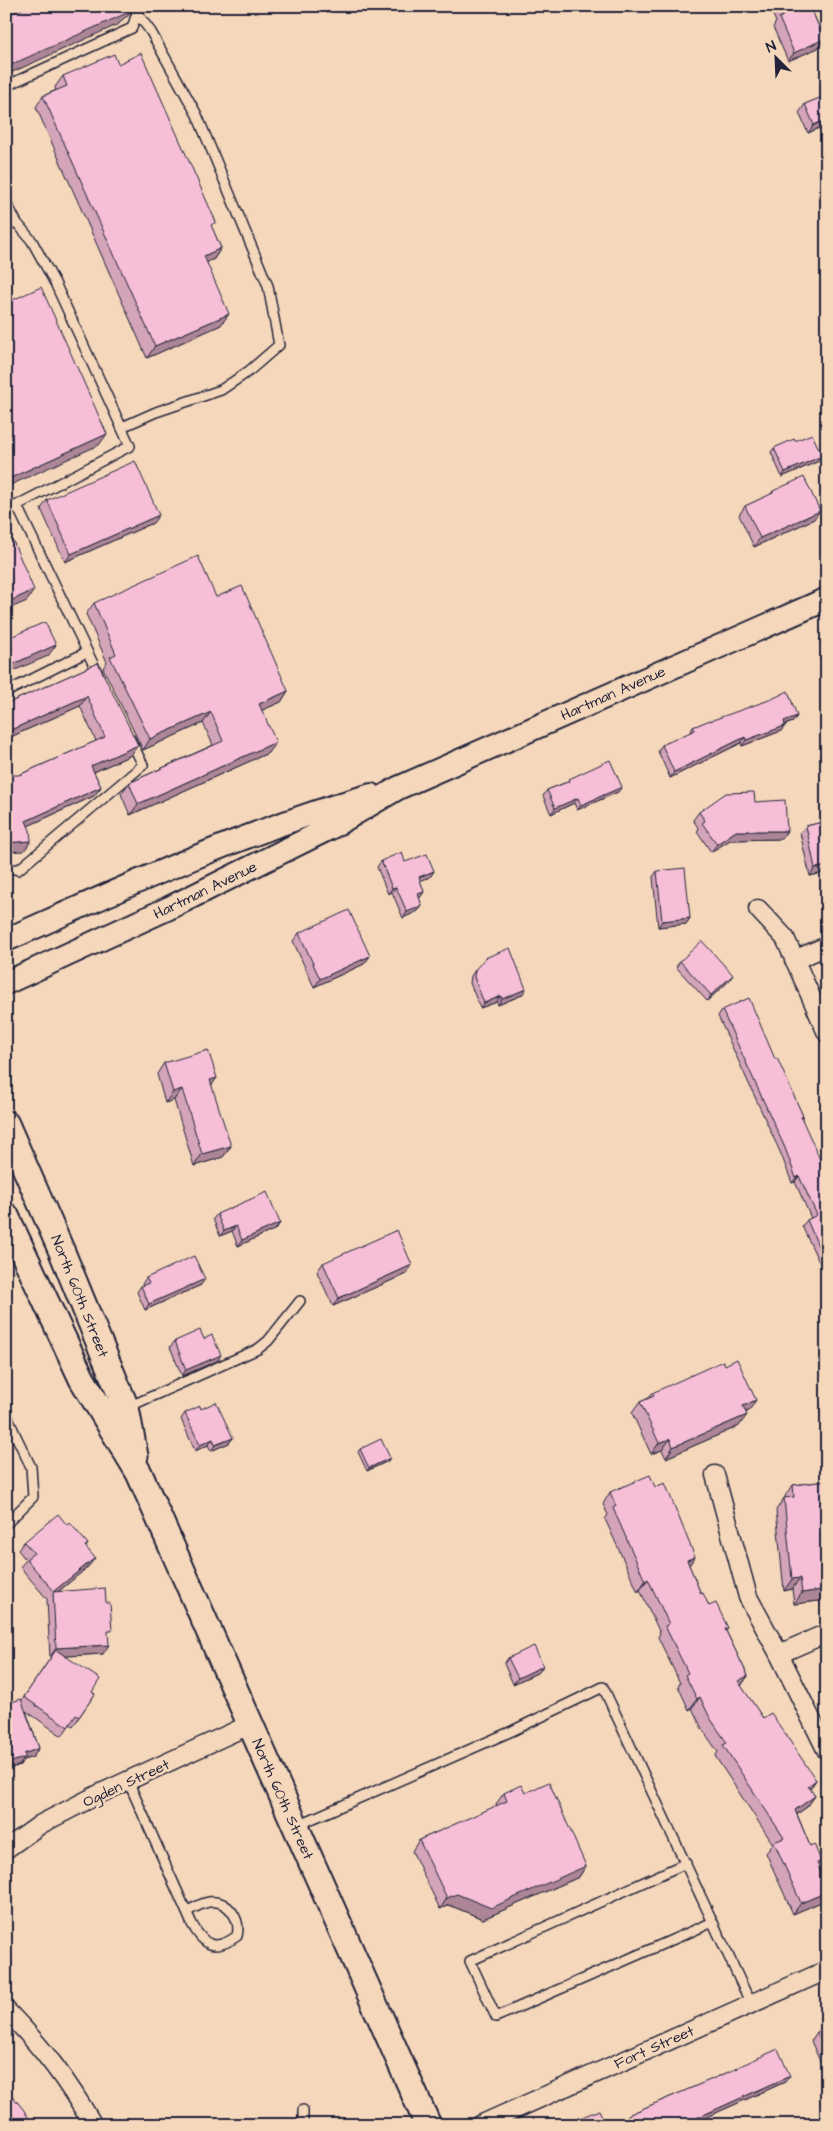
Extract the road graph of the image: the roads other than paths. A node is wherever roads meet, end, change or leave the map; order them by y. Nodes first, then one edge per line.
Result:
1 (136, 9) edge
2 (6, 86) edge
3 (6, 202) edge
4 (17, 223) junction
5 (6, 224) edge
6 (122, 427) junction
7 (17, 506) junction
8 (6, 511) edge
9 (827, 599) edge
10 (88, 652) junction
11 (105, 687) edge
12 (6, 692) edge
13 (126, 731) edge
14 (398, 788) junction
15 (6, 867) edge
16 (758, 909) dead end
17 (6, 940) edge
18 (827, 946) edge
19 (794, 960) junction
20 (6, 983) edge
21 (827, 1034) edge
22 (6, 1124) edge
23 (6, 1216) edge
24 (300, 1301) dead end
25 (126, 1408) junction
26 (6, 1413) edge
27 (10, 1436) edge
28 (139, 1473) junction
29 (715, 1475) dead end
30 (6, 1524) edge
31 (827, 1633) edge
32 (779, 1654) junction
33 (251, 1724) junction
34 (827, 1751) edge
35 (128, 1781) junction
36 (295, 1826) junction
37 (6, 1849) edge
38 (686, 1863) junction
39 (186, 1910) junction
40 (713, 1922) junction
41 (827, 1970) edge
42 (751, 2004) junction
43 (6, 2010) edge
44 (303, 2110) dead end
45 (93, 2125) edge
46 (303, 2125) edge
47 (428, 2125) edge
48 (480, 2125) edge

1 - 2 lane
1 - 6 lane
3 - 4 lane
4 - 5 lane
4 - 6 lane
6 - 7 lane
7 - 8 lane
7 - 10 lane
9 - 14 street, Hartman Avenue
10 - 11 lane
10 - 12 lane
13 - 15 lane
14 - 17 street, Hartman Avenue
14 - 20 street, Hartman Avenue
16 - 19 street
18 - 19 street
19 - 21 street
22 - 25 main road, North 60th Street
23 - 28 main road, North 60th Street
24 - 25 lane
25 - 28 main road, North 60th Street
26 - 27 lane
27 - 30 lane
28 - 33 main road, North 60th Street
29 - 32 street
31 - 32 street
32 - 34 street
33 - 35 street, Ogden Street
33 - 36 main road, North 60th Street
35 - 37 street, Ogden Street
35 - 39 lane
36 - 38 lane
36 - 47 main road, North 60th Street
38 - 40 lane
38 - 40 lane
39 - 39 lane
40 - 42 lane
41 - 42 street, Fort Street
42 - 48 street, Fort Street
43 - 45 street
44 - 46 lane

